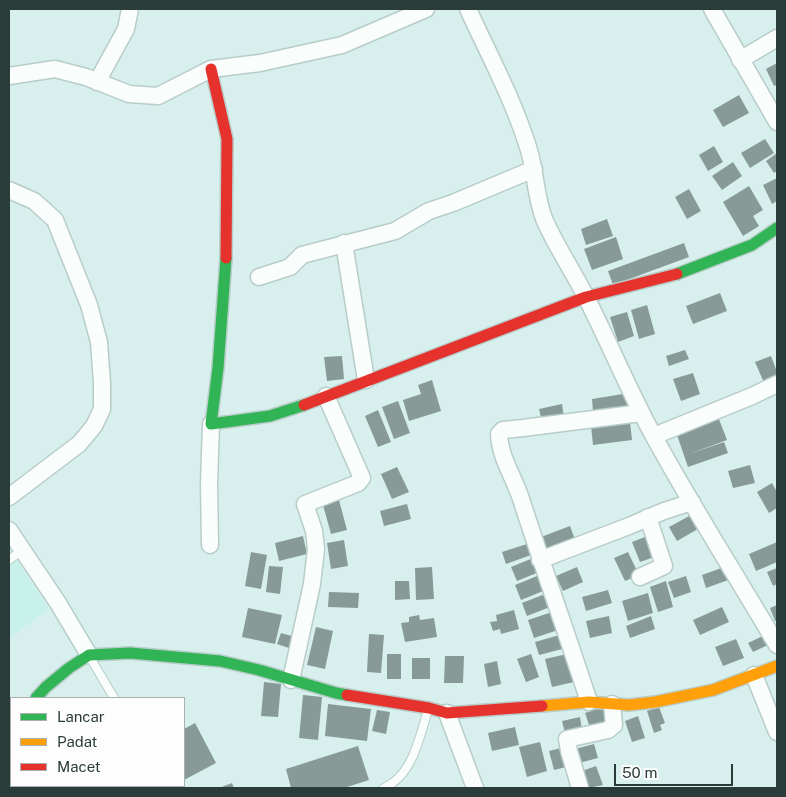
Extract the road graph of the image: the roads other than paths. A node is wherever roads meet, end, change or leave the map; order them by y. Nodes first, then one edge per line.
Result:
1 (130, 9) edge
2 (426, 9) edge
3 (468, 9) edge
4 (712, 9) edge
5 (777, 38) edge
6 (740, 60) junction
7 (211, 69) junction
8 (9, 76) edge
9 (92, 80) junction
10 (777, 122) edge
11 (534, 169) junction
12 (9, 190) edge
13 (777, 228) edge
14 (344, 243) junction
15 (258, 276) dead end
16 (586, 297) junction
17 (366, 380) junction
18 (777, 384) edge
19 (326, 396) junction
20 (641, 413) junction
21 (211, 424) junction
22 (654, 436) junction
23 (9, 497) edge
24 (692, 502) junction
25 (648, 517) junction
26 (9, 530) edge
27 (210, 545) dead end
28 (22, 550) junction
29 (9, 560) edge
30 (540, 560) junction
31 (640, 577) dead end
32 (777, 645) edge
33 (89, 655) junction
34 (777, 666) edge
35 (754, 675) junction
36 (291, 680) junction
37 (37, 697) edge
38 (113, 697) edge
39 (589, 702) junction
40 (612, 704) junction
41 (429, 708) junction
42 (447, 713) junction
43 (777, 732) edge
44 (384, 788) edge
45 (475, 788) edge
46 (580, 788) edge

1 - 9 street
2 - 7 street
3 - 11 street
4 - 6 street
5 - 6 street
6 - 10 street
7 - 9 street
7 - 21 street
8 - 9 street
11 - 14 street
11 - 16 street
12 - 23 street
13 - 16 street
14 - 15 street
14 - 17 street
16 - 17 street
16 - 20 street
17 - 19 street
18 - 22 street
19 - 21 street
19 - 36 street
20 - 22 street
20 - 30 street
21 - 27 street
22 - 24 street
24 - 25 street
24 - 32 street
25 - 30 street
25 - 31 street
26 - 28 street
28 - 29 lane
28 - 33 street
30 - 39 street
33 - 36 street
33 - 37 street
33 - 38 lane
34 - 35 street
35 - 40 street
35 - 43 street
36 - 41 street
39 - 40 street
39 - 42 street
40 - 46 street
41 - 42 street
41 - 44 lane
42 - 45 street

